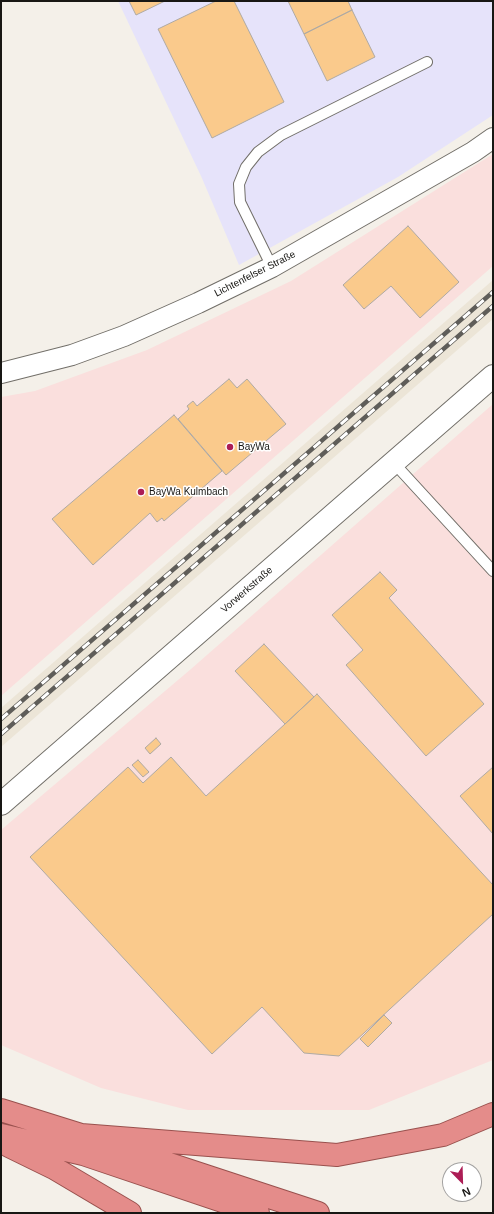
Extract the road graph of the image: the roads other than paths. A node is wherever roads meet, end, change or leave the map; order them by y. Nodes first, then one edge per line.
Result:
1 (427, 62) dead end
2 (493, 138) edge
3 (272, 267) junction
4 (1, 373) edge
5 (493, 376) edge
6 (393, 462) junction
7 (493, 571) edge
8 (1, 804) edge
9 (1, 1110) edge
10 (493, 1114) edge
11 (1, 1135) edge
12 (81, 1135) junction
13 (1, 1142) edge
14 (130, 1213) edge
15 (258, 1213) edge
16 (318, 1213) edge

1 - 3 lane
2 - 3 street, Lichtenfelser Straße
3 - 4 street, Lichtenfelser Straße
5 - 6 street, Vorwerkstraße
6 - 7 lane
6 - 8 street, Vorwerkstraße
9 - 12 highway
10 - 12 highway
11 - 15 highway
12 - 16 highway
13 - 14 highway

